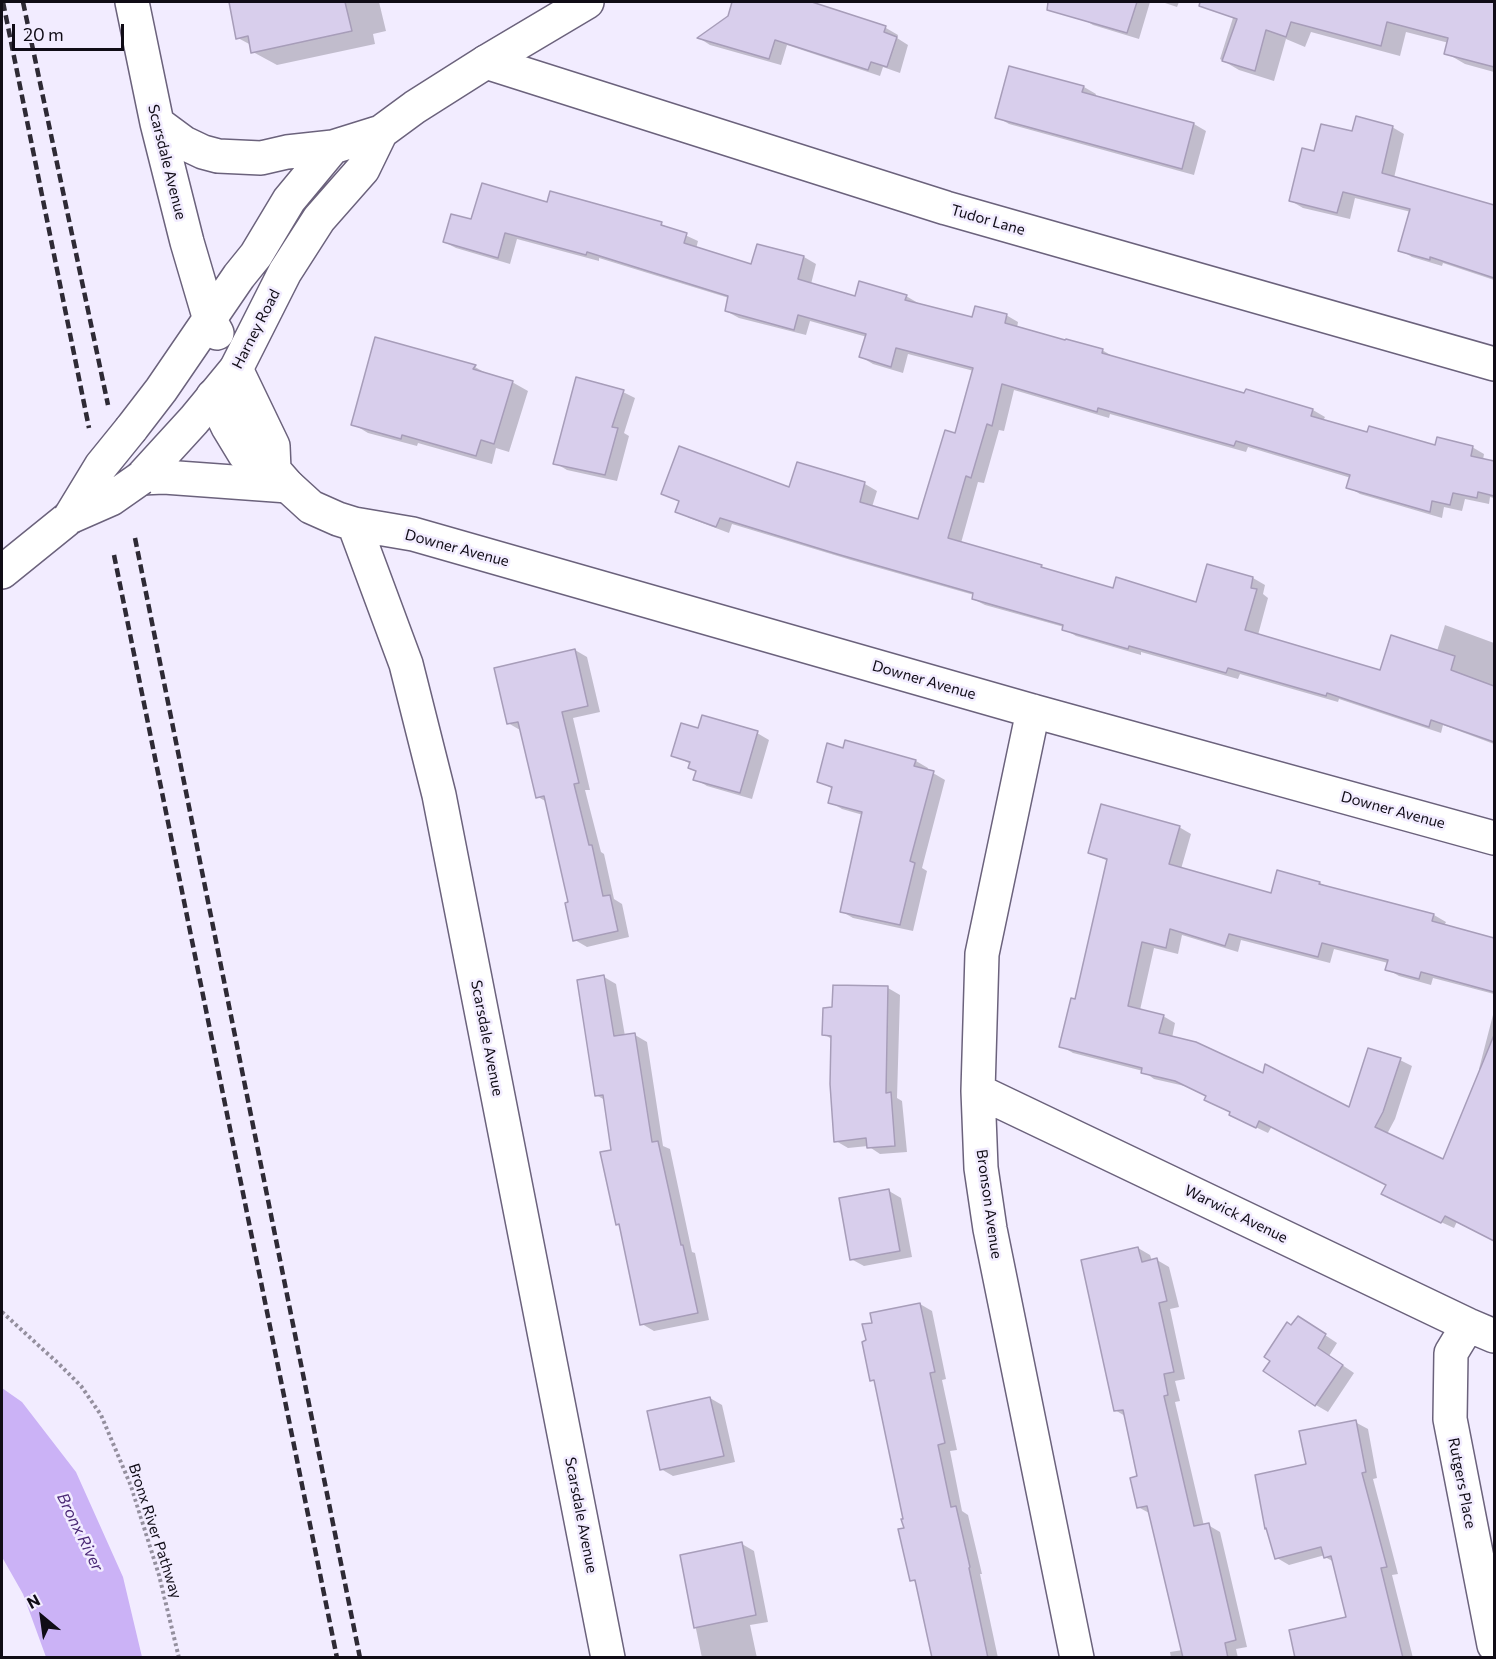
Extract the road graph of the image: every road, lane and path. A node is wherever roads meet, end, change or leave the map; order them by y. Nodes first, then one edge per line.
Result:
1 (132, 2) edge
2 (587, 2) edge
3 (486, 62) junction
4 (157, 123) junction
5 (381, 132) junction
6 (333, 147) junction
7 (210, 320) junction
8 (1494, 364) edge
9 (236, 369) junction
10 (213, 396) junction
11 (141, 478) junction
12 (281, 478) junction
13 (70, 517) junction
14 (354, 524) junction
15 (2, 572) edge
16 (1033, 711) junction
17 (1494, 838) edge
18 (978, 1091) junction
19 (2, 1312) edge
20 (1481, 1330) edge
21 (1494, 1645) edge
22 (179, 1658) edge
23 (609, 1658) edge
24 (1077, 1658) edge

1 - 4 street, Scarsdale Avenue
2 - 3 street, Harney Road
3 - 5 street, Harney Road
3 - 8 street, Tudor Lane
4 - 6 street
4 - 7 street, Scarsdale Avenue
5 - 6 street, Harney Road
5 - 9 street, Harney Road
6 - 7 street, Harney Road
7 - 9 street, Scarsdale Avenue
7 - 10 street, Scarsdale Avenue
7 - 13 street, Harney Road, bridge
9 - 10 street, Harney Road
9 - 12 street, Scarsdale Avenue
10 - 11 street, Harney Road
10 - 12 street, Scarsdale Avenue
11 - 12 street
11 - 13 street, Harney Road, bridge
12 - 14 street, Scarsdale Avenue
13 - 15 street, Harney Road
14 - 16 street, Downer Avenue
14 - 23 street, Scarsdale Avenue
16 - 17 street, Downer Avenue
16 - 18 street, Bronson Avenue
18 - 20 street, Warwick Avenue
18 - 24 street, Bronson Avenue
19 - 22 path, Bronx River Pathway
20 - 21 street, Rutgers Place

